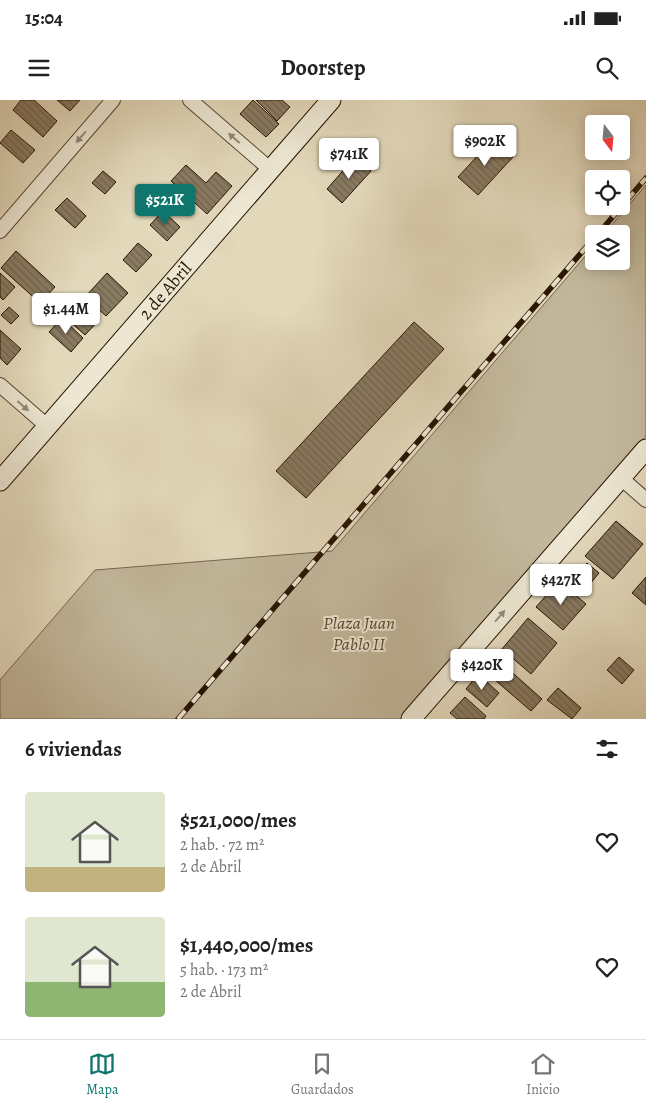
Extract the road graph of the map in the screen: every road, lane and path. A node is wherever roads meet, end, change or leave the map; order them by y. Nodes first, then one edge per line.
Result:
1 (113, 100) edge
2 (190, 100) edge
3 (331, 100) edge
4 (271, 170) junction
5 (0, 231) edge
6 (0, 385) edge
7 (47, 426) junction
8 (646, 449) edge
9 (621, 478) junction
10 (0, 482) edge
11 (646, 500) edge
12 (411, 719) edge

1 -> 5 street
4 -> 2 street
3 - 4 main road, 2 de Abril
4 - 7 main road, 2 de Abril
6 -> 7 street
7 - 10 main road, 2 de Abril
8 - 9 main road
9 - 11 street
12 -> 9 main road

